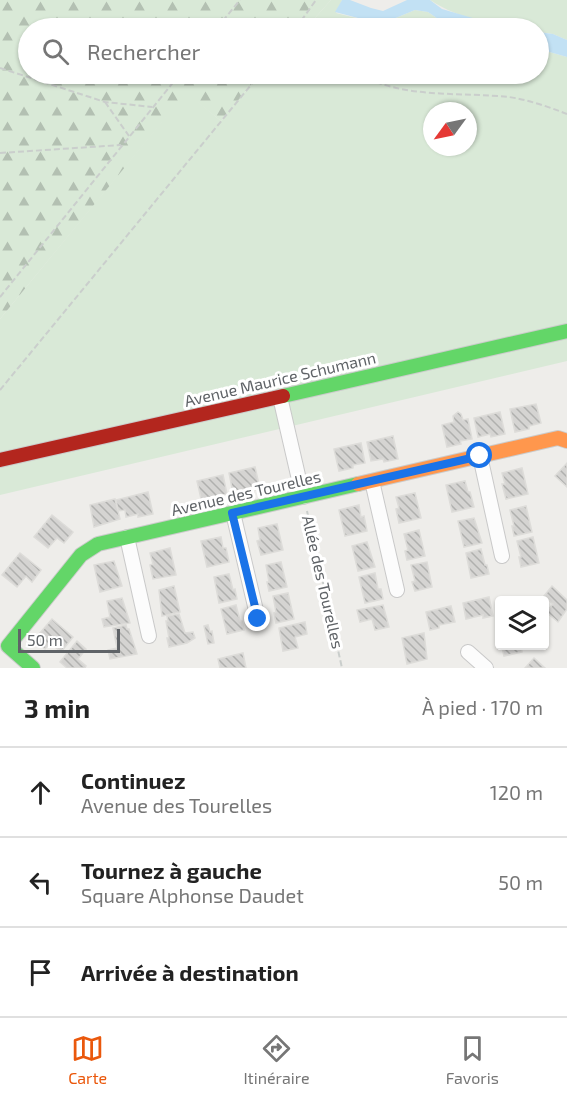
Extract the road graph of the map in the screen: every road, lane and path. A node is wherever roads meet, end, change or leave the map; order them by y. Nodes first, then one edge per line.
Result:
1 (240, 0) edge
2 (316, 0) edge
3 (225, 18) edge
4 (303, 18) edge
5 (0, 68) edge
6 (18, 74) edge
7 (49, 84) edge
8 (172, 84) edge
9 (252, 84) edge
10 (386, 84) edge
11 (105, 102) junction
12 (152, 107) junction
13 (567, 114) edge
14 (129, 136) junction
15 (121, 145) junction
16 (0, 153) edge
17 (0, 297) edge
18 (567, 331) edge
19 (0, 390) edge
20 (280, 397) junction
21 (567, 441) edge
22 (480, 456) junction
23 (0, 460) edge
24 (372, 481) junction
25 (303, 497) junction
26 (232, 513) junction
27 (127, 537) junction
28 (502, 556) dead end
29 (397, 590) dead end
30 (258, 619) dead end
31 (149, 636) dead end
32 (3, 648) edge
33 (468, 652) dead end
34 (33, 668) edge
35 (342, 668) edge
36 (486, 668) edge

1 - 3 path
2 - 4 path
5 - 6 path
7 - 11 path
8 - 12 path
9 - 19 path
10 - 13 path
11 - 12 path
11 - 14 path
12 - 14 path
14 - 15 path
15 - 16 path
15 - 17 path
18 - 20 street, Avenue Maurice Schumann
20 - 23 street, Avenue Maurice Schumann
20 - 25 street
21 - 22 street, Avenue des Tourelles
22 - 24 street, Avenue des Tourelles
22 - 28 street
24 - 25 street, Avenue des Tourelles
24 - 29 street
25 - 26 street, Avenue des Tourelles
25 - 35 path, Allée des Tourelles
26 - 27 street, Avenue des Tourelles
26 - 30 street
27 - 31 street
27 - 32 street, Avenue des Tourelles
32 - 34 street, Avenue des Tourelles
33 - 36 street

